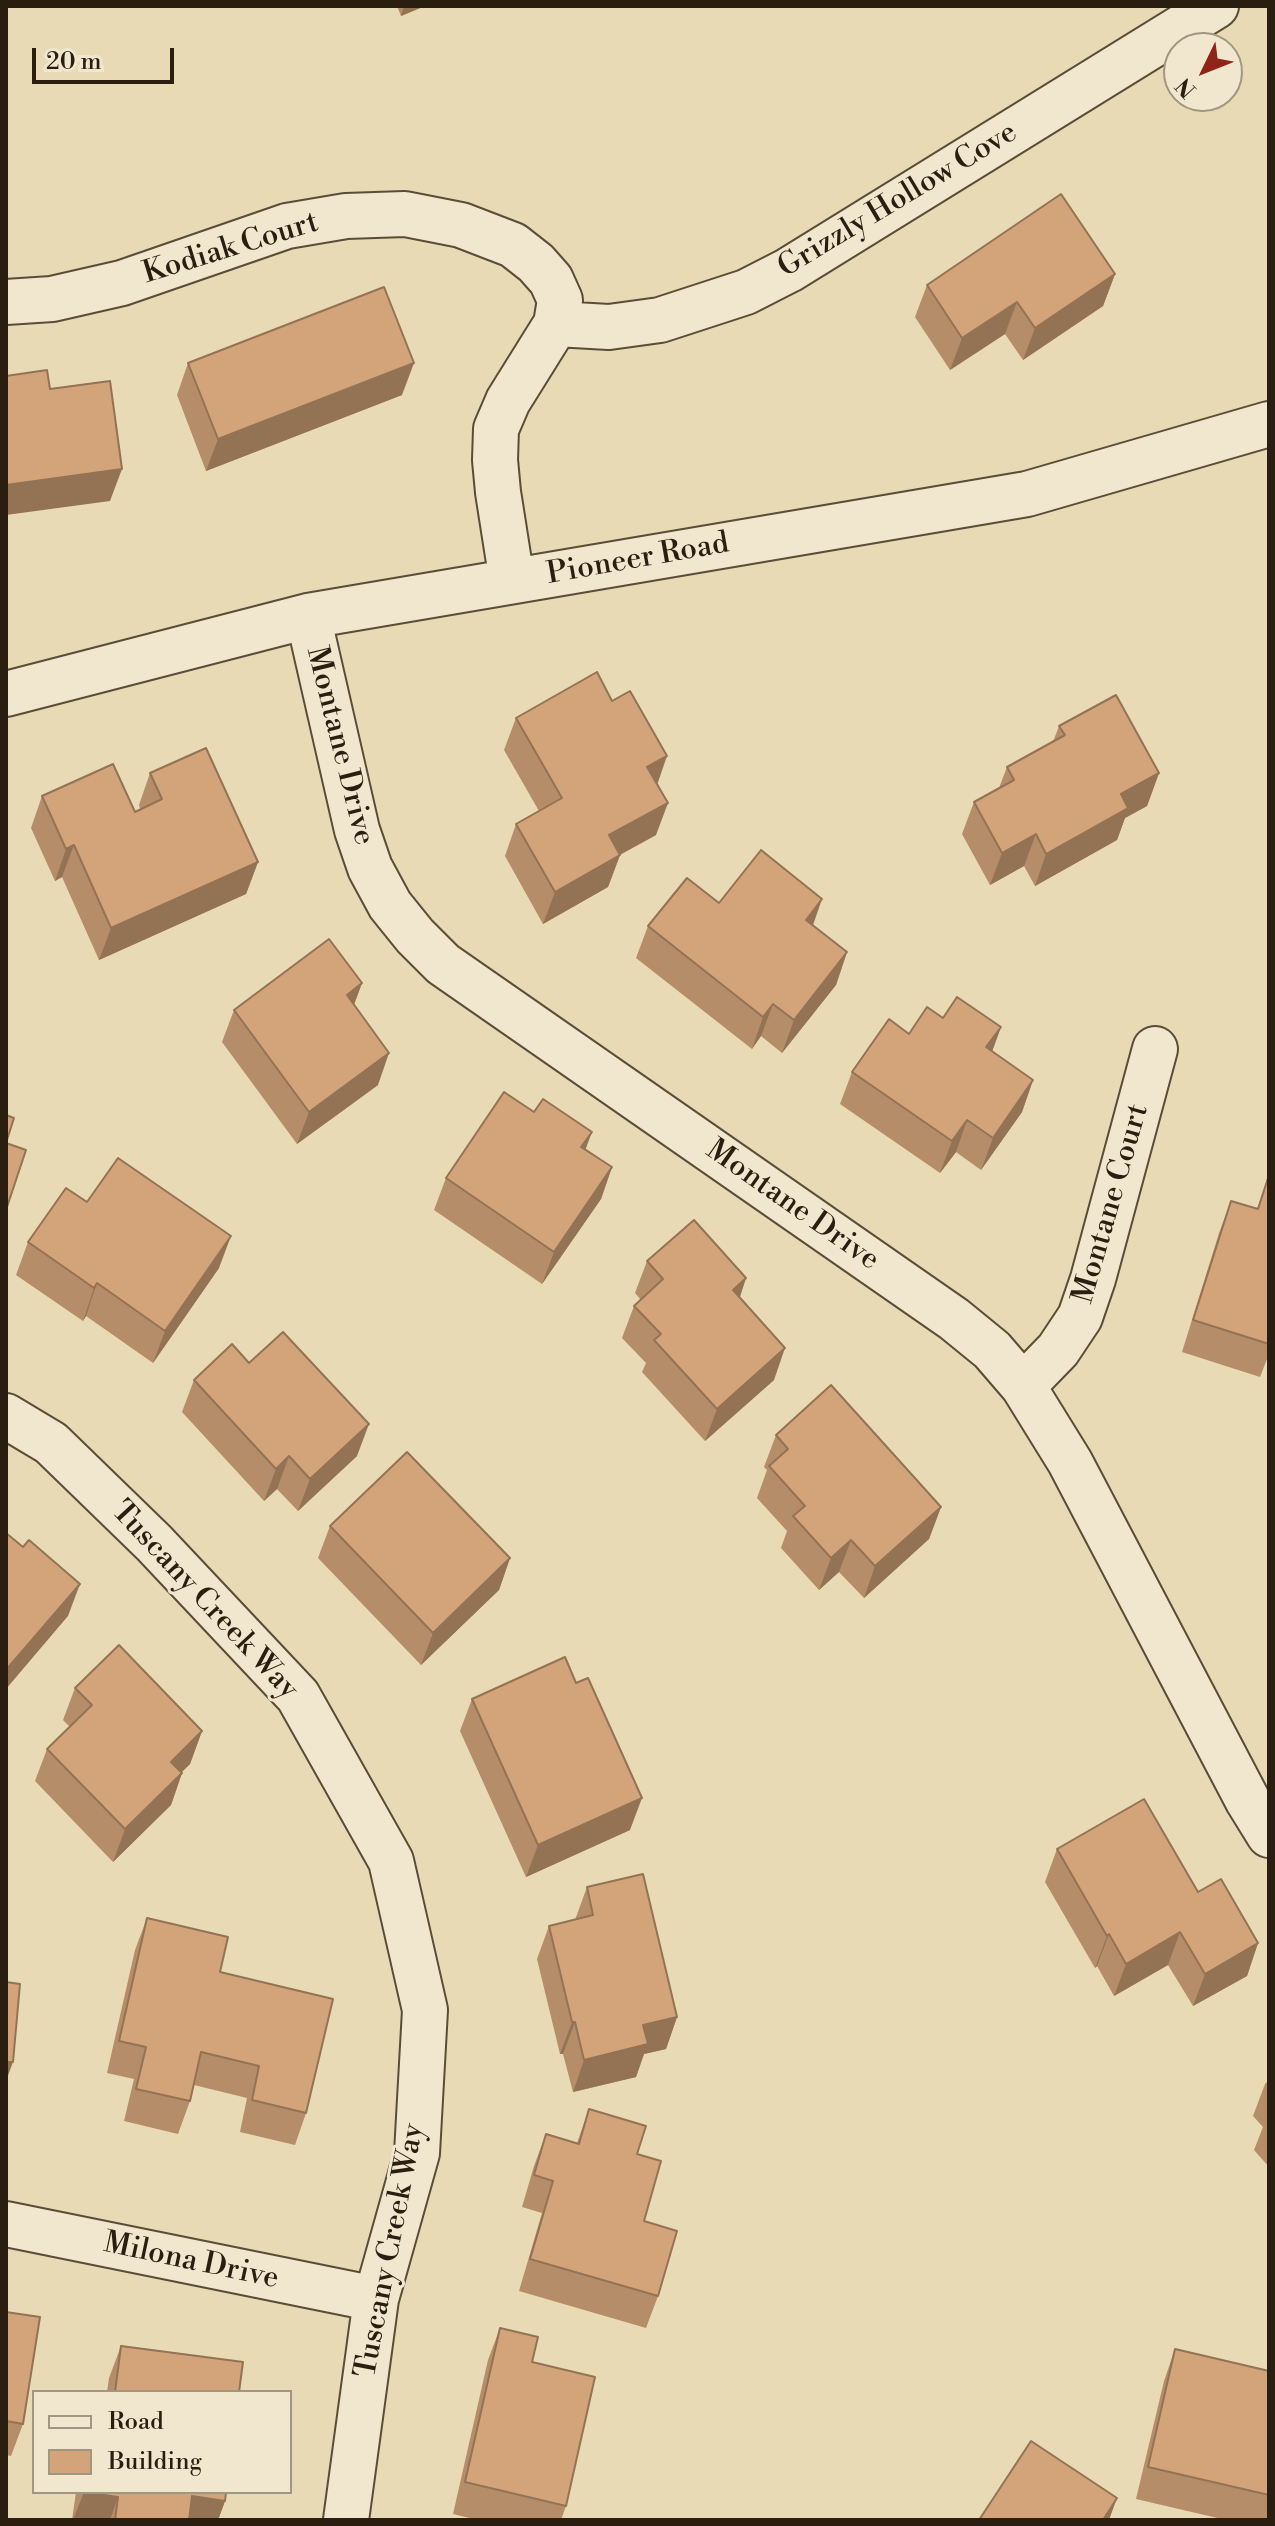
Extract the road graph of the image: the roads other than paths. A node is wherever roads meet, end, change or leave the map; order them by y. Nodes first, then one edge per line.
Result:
1 (1216, 6) edge
2 (6, 302) edge
3 (556, 324) junction
4 (1269, 424) edge
5 (512, 581) junction
6 (308, 616) junction
7 (6, 694) edge
8 (1155, 1049) dead end
9 (1023, 1386) junction
10 (6, 1416) edge
11 (1269, 1835) edge
12 (6, 2224) edge
13 (376, 2299) junction
14 (346, 2520) edge

1 - 3 street, Grizzly Hollow Cove
2 - 3 street, Kodiak Court
3 - 5 street
4 - 5 street, Pioneer Road
5 - 6 street, Pioneer Road
6 - 7 street, Pioneer Road
6 - 9 street, Montane Drive
8 - 9 street, Montane Court
9 - 11 street, Montane Drive
10 - 13 street, Tuscany Creek Way
12 - 13 street, Milona Drive
13 - 14 street, Tuscany Creek Way

